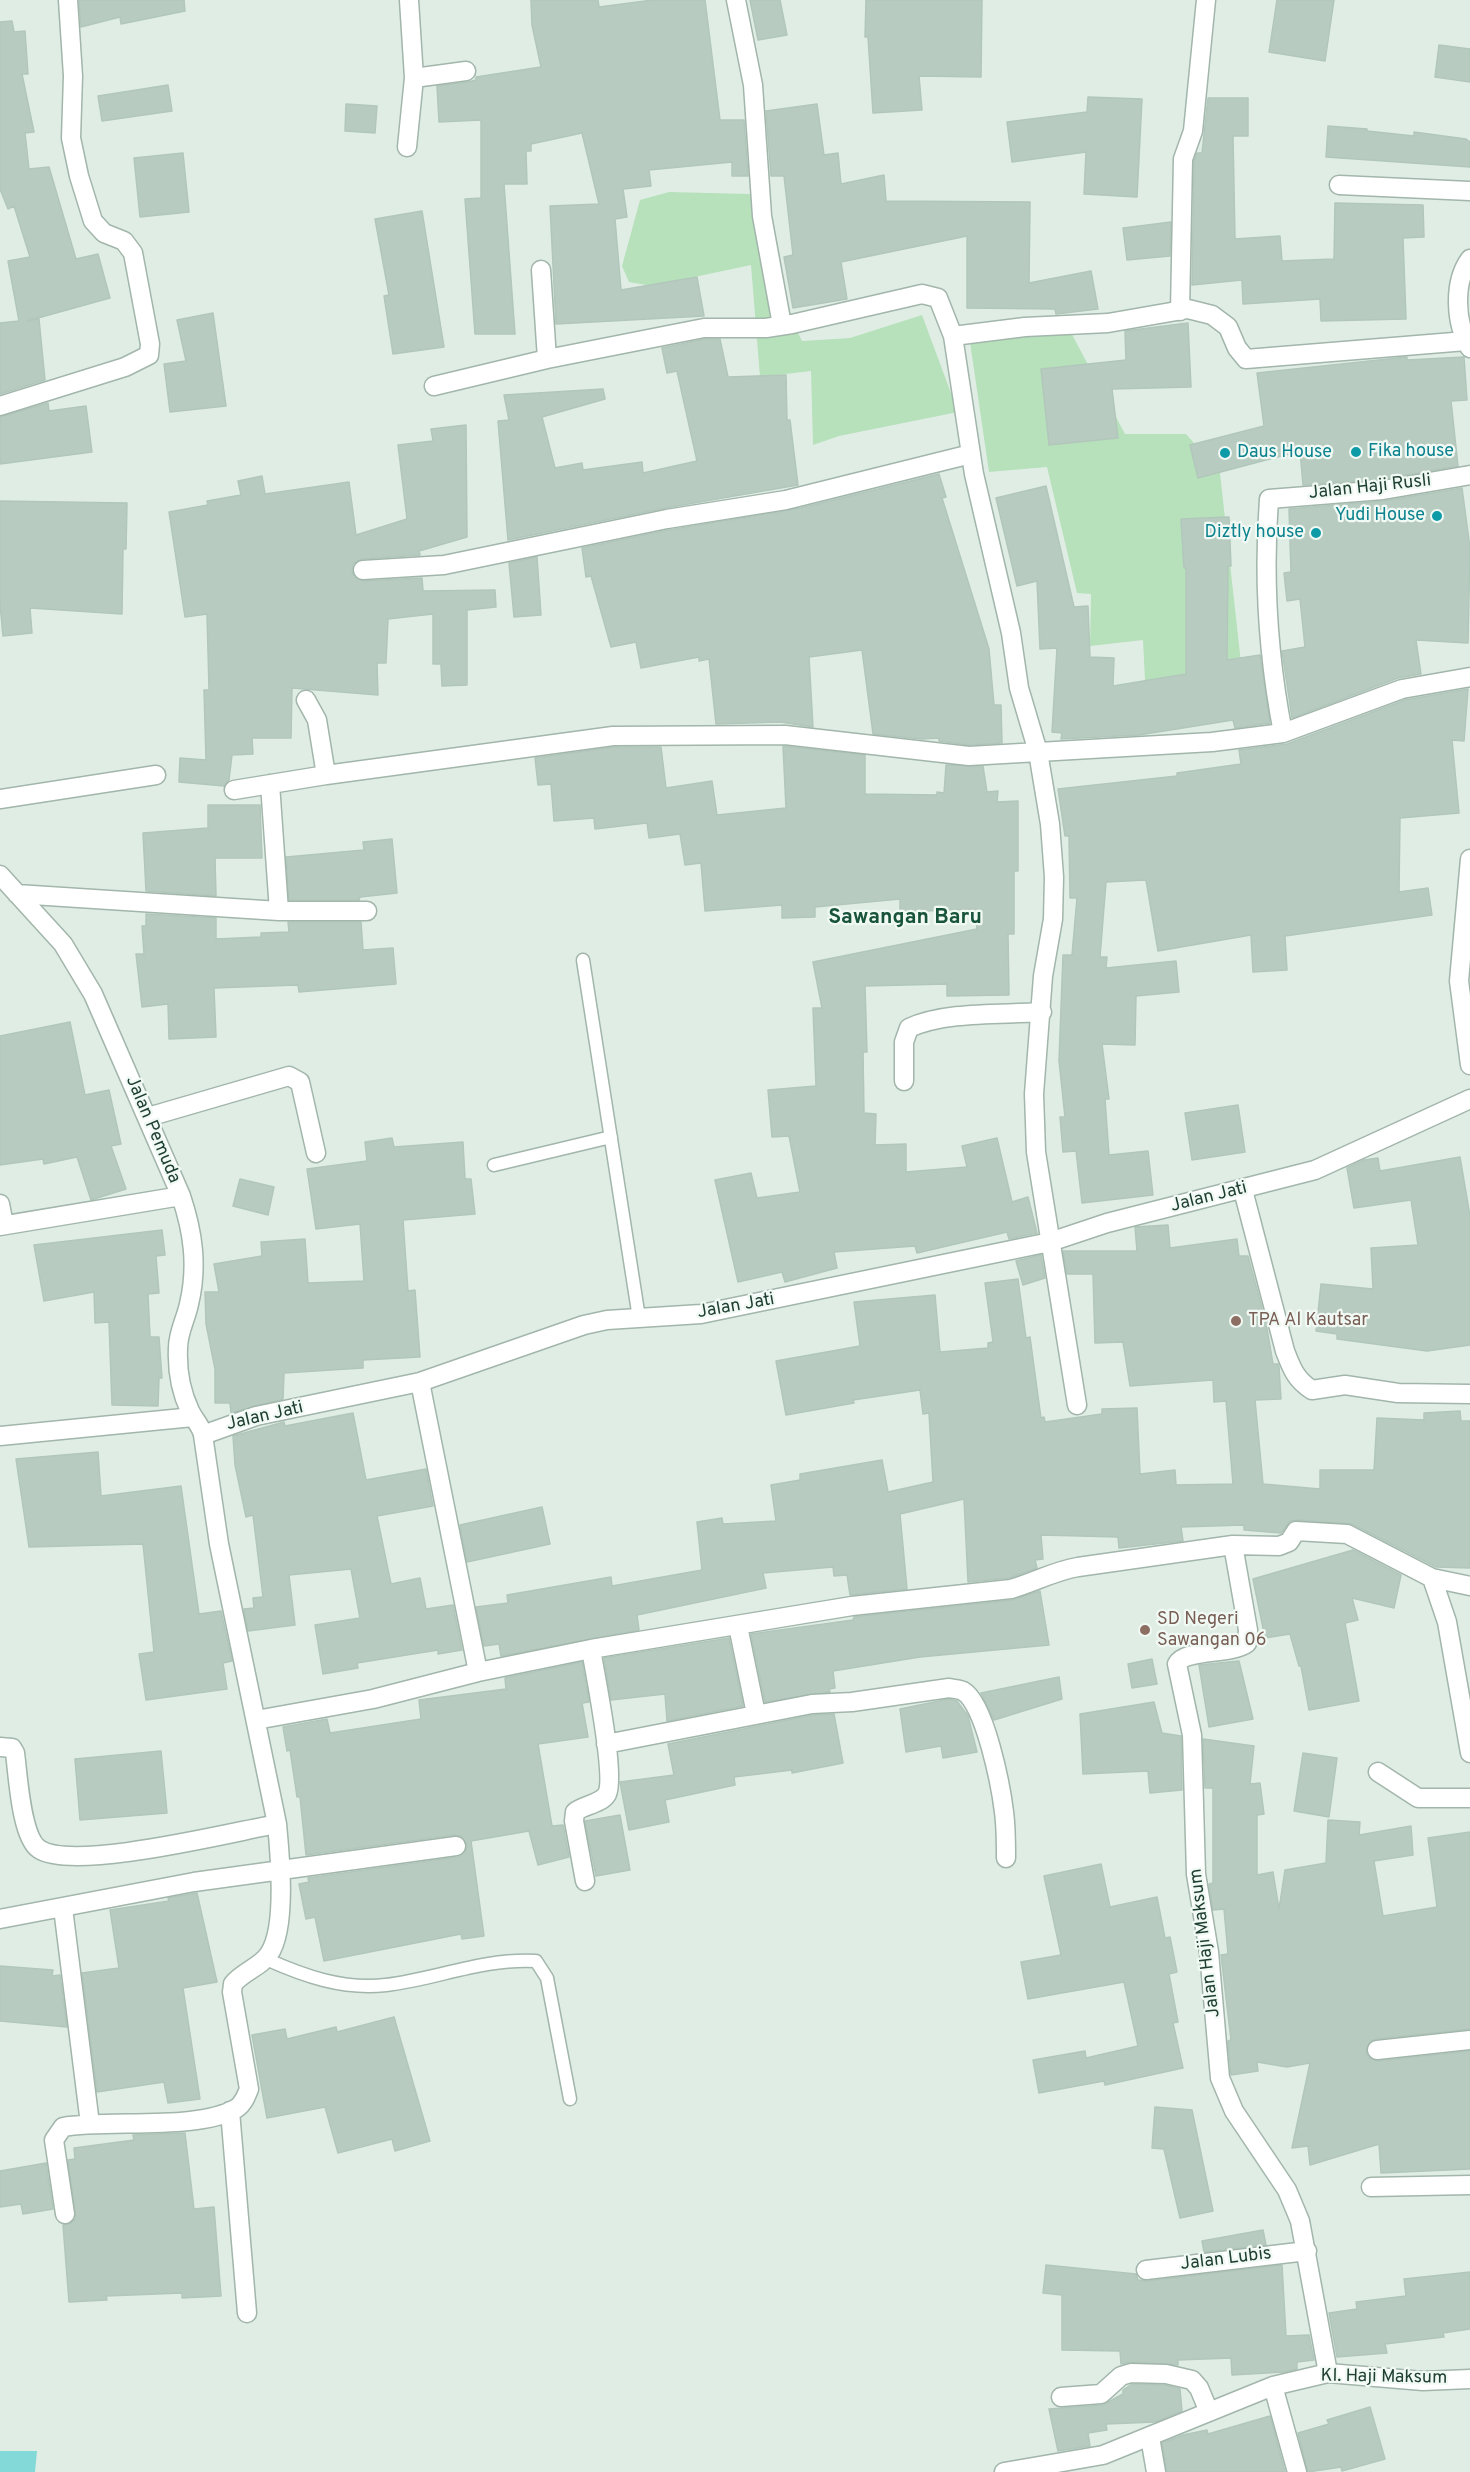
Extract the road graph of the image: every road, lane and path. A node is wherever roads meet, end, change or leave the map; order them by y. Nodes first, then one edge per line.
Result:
1 (68, 0) edge
2 (409, 0) edge
3 (736, 0) edge
4 (1206, 0) edge
5 (466, 71) dead end
6 (414, 78) junction
7 (407, 147) dead end
8 (1339, 185) dead end
9 (1470, 191) edge
10 (1470, 259) edge
11 (541, 270) dead end
12 (1180, 311) junction
13 (782, 326) junction
14 (953, 336) junction
15 (1468, 345) edge
16 (547, 359) junction
17 (434, 386) dead end
18 (0, 406) edge
19 (971, 454) junction
20 (1470, 475) edge
21 (363, 570) dead end
22 (1470, 677) edge
23 (306, 700) dead end
24 (1282, 733) junction
25 (1038, 752) junction
26 (156, 775) dead end
27 (326, 775) junction
28 (270, 784) junction
29 (234, 790) dead end
30 (0, 799) edge
31 (1470, 859) edge
32 (0, 875) edge
33 (17, 894) junction
34 (279, 911) junction
35 (367, 911) dead end
36 (583, 960) dead end
37 (1042, 1012) junction
38 (1470, 1065) edge
39 (904, 1082) dead end
40 (1470, 1099) edge
41 (148, 1117) junction
42 (611, 1137) junction
43 (316, 1153) dead end
44 (494, 1165) dead end
45 (1244, 1190) junction
46 (181, 1196) junction
47 (0, 1204) edge
48 (2, 1225) edge
49 (1050, 1242) junction
50 (639, 1318) junction
51 (420, 1382) junction
52 (1470, 1394) edge
53 (1077, 1405) dead end
54 (193, 1417) junction
55 (203, 1435) junction
56 (0, 1436) edge
57 (1233, 1545) junction
58 (1432, 1578) junction
59 (1470, 1586) edge
60 (738, 1626) junction
61 (591, 1649) junction
62 (478, 1672) junction
63 (756, 1714) junction
64 (256, 1720) junction
65 (606, 1744) junction
66 (0, 1747) edge
67 (1470, 1752) edge
68 (1378, 1772) dead end
69 (1470, 1798) edge
70 (277, 1824) junction
71 (456, 1846) dead end
72 (1006, 1858) dead end
73 (282, 1871) junction
74 (585, 1881) dead end
75 (63, 1908) junction
76 (0, 1919) edge
77 (266, 1959) junction
78 (1470, 2040) edge
79 (1377, 2050) dead end
80 (570, 2099) dead end
81 (230, 2111) junction
82 (90, 2124) junction
83 (1470, 2185) edge
84 (1371, 2187) dead end
85 (65, 2214) dead end
86 (1307, 2251) junction
87 (1146, 2270) dead end
88 (247, 2313) dead end
89 (1328, 2373) junction
90 (1470, 2379) edge
91 (1273, 2386) junction
92 (1061, 2397) dead end
93 (1209, 2412) junction
94 (1150, 2437) junction
95 (1004, 2472) edge
96 (1156, 2472) edge
97 (1297, 2472) edge

1 - 18 street
2 - 6 street
3 - 13 street
4 - 12 street
5 - 6 street
6 - 7 street
8 - 9 street
10 - 15 street
11 - 16 street
12 - 14 street
12 - 15 street
13 - 14 street
13 - 16 street
14 - 19 street
16 - 17 street
19 - 21 street
19 - 25 street
20 - 24 street, Jalan Haji Rusli
22 - 24 street
23 - 27 street
24 - 25 street
25 - 27 street
25 - 37 street
26 - 30 street
27 - 28 street
28 - 29 street
28 - 34 street
31 - 38 street
32 - 33 street, Jalan Pemuda
33 - 34 street
33 - 41 street, Jalan Pemuda
34 - 35 street
36 - 42 lane
37 - 39 street
37 - 49 street
40 - 45 street, Jalan Jati
41 - 43 street
41 - 46 street, Jalan Pemuda
42 - 44 lane
42 - 50 lane
45 - 49 street, Jalan Jati
45 - 52 street
46 - 48 street
46 - 54 street, Jalan Pemuda
47 - 48 street
49 - 50 street, Jalan Jati
49 - 53 street
50 - 51 street, Jalan Jati
51 - 55 street, Jalan Jati
51 - 62 street
54 - 55 street, Jalan Jati
54 - 56 street
55 - 64 street
57 - 58 street
57 - 60 street
57 - 86 street, Jalan Haji Maksum
58 - 59 street
58 - 67 street
60 - 61 street
60 - 63 street
61 - 62 street
61 - 65 street
62 - 64 street
63 - 65 street
63 - 72 street
64 - 70 street
65 - 74 street
66 - 70 street
68 - 69 street
70 - 73 street
71 - 73 street
73 - 75 street
73 - 77 street
75 - 76 street
75 - 82 street
77 - 80 lane
77 - 81 street
78 - 79 street
81 - 82 street
81 - 88 street
82 - 85 street
83 - 84 street
86 - 87 street, Jalan Lubis
86 - 89 street, Jalan Haji Maksum
89 - 90 street, Kl. Haji Maksum
89 - 91 street, Kl. Haji Maksum
91 - 93 street, Kl. Haji Maksum
91 - 97 street
92 - 93 street
93 - 94 street, Kl. Haji Maksum
94 - 95 street, Kl. Haji Maksum
94 - 96 street

